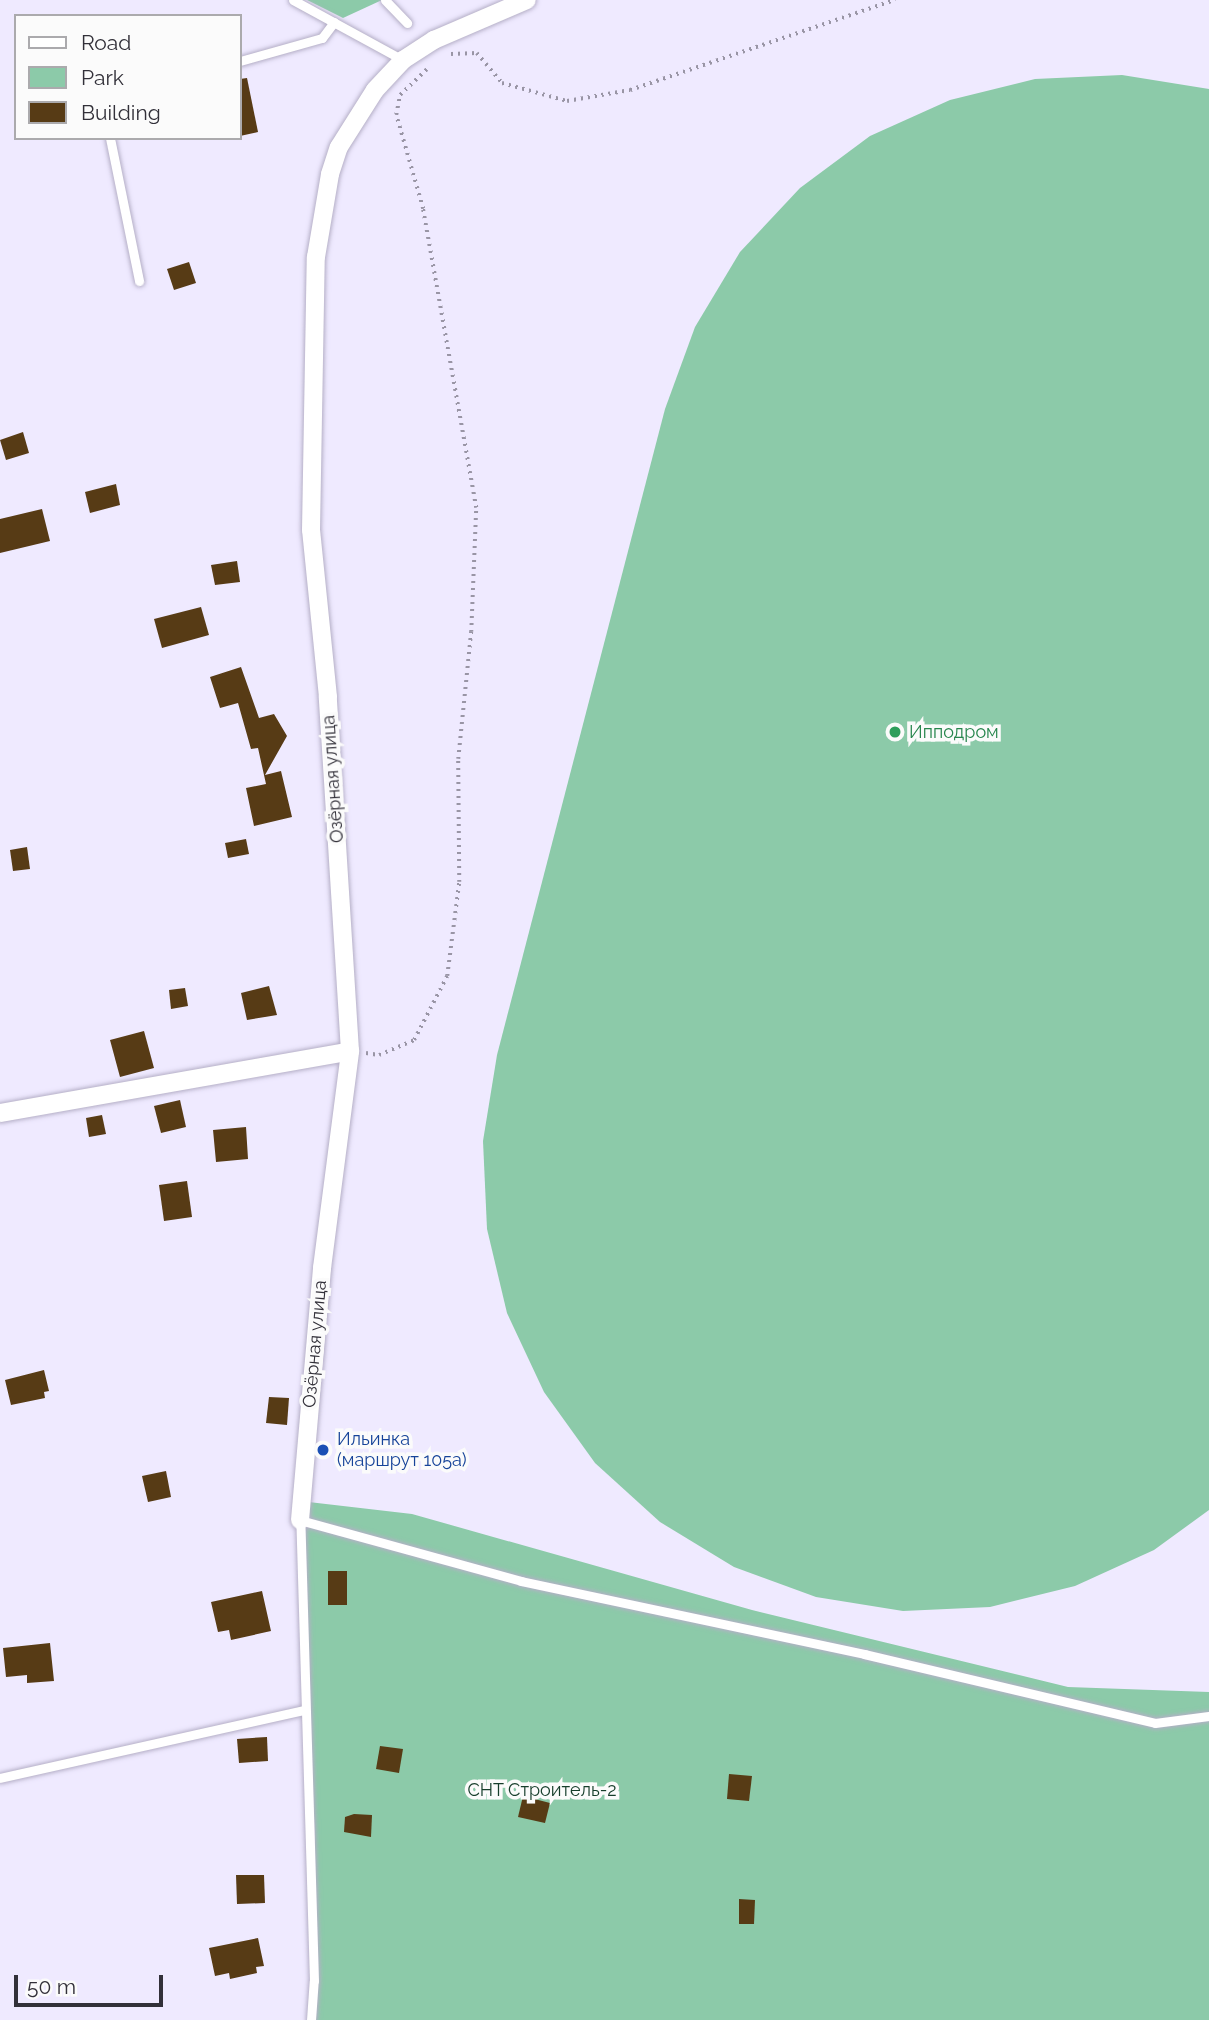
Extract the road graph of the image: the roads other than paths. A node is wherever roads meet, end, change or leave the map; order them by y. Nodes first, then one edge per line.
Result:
1 (293, 0) edge
2 (385, 0) edge
3 (527, 0) edge
4 (334, 22) junction
5 (407, 23) dead end
6 (242, 60) edge
7 (403, 60) junction
8 (110, 140) edge
9 (139, 281) dead end
10 (350, 1051) junction
11 (0, 1113) edge
12 (300, 1520) junction
13 (304, 1710) junction
14 (1209, 1716) edge
15 (0, 1778) edge
16 (311, 2020) edge

1 - 4 lane
2 - 5 lane
3 - 7 street, Озёрная улица
4 - 6 lane
4 - 7 lane
7 - 10 street, Озёрная улица
8 - 9 lane
10 - 11 street
10 - 12 street, Озёрная улица
12 - 13 lane
12 - 14 lane
13 - 15 lane
13 - 16 lane

